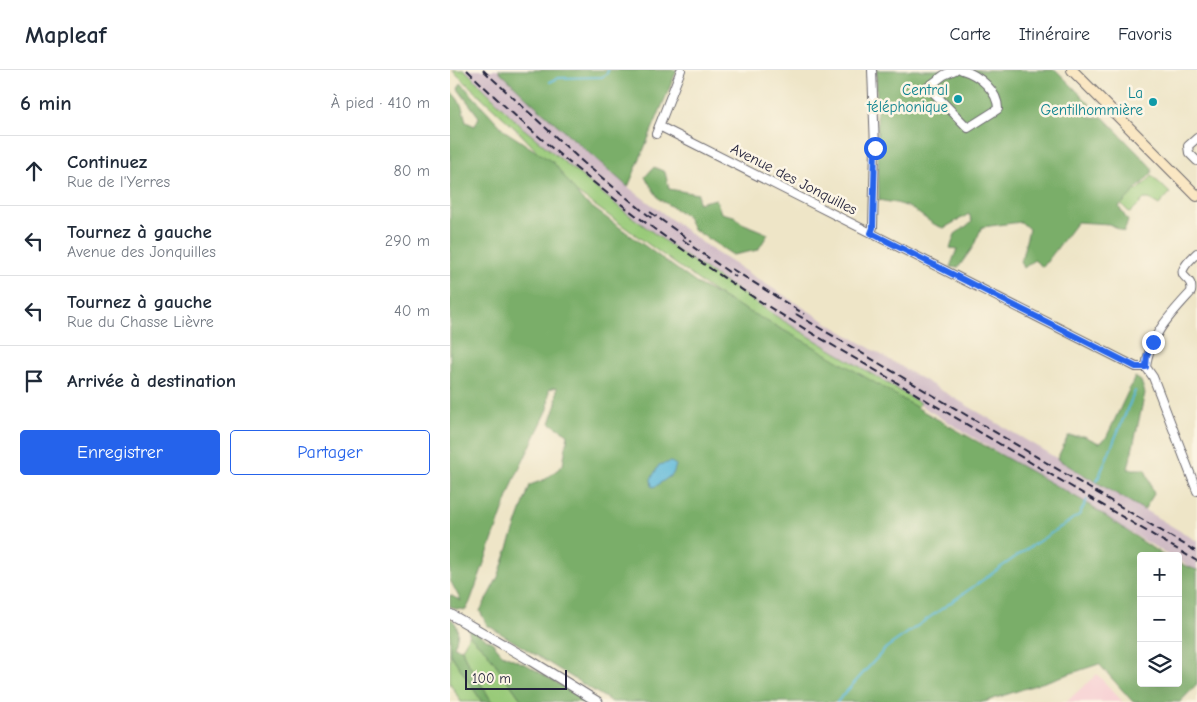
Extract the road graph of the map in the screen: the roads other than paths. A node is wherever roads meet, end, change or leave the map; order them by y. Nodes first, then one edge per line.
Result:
1 (681, 70) edge
2 (872, 70) edge
3 (955, 70) edge
4 (962, 70) edge
5 (1075, 74) edge
6 (1197, 138) edge
7 (1197, 161) edge
8 (1197, 196) edge
9 (871, 233) junction
10 (1197, 252) edge
11 (1146, 367) junction
12 (1197, 491) edge
13 (450, 614) edge
14 (598, 702) edge

1 - 9 street, Avenue des Jonquilles
2 - 9 street
3 - 4 street
5 - 8 main road
6 - 7 street
9 - 11 street, Avenue des Jonquilles
10 - 11 street
11 - 12 street
13 - 14 street

